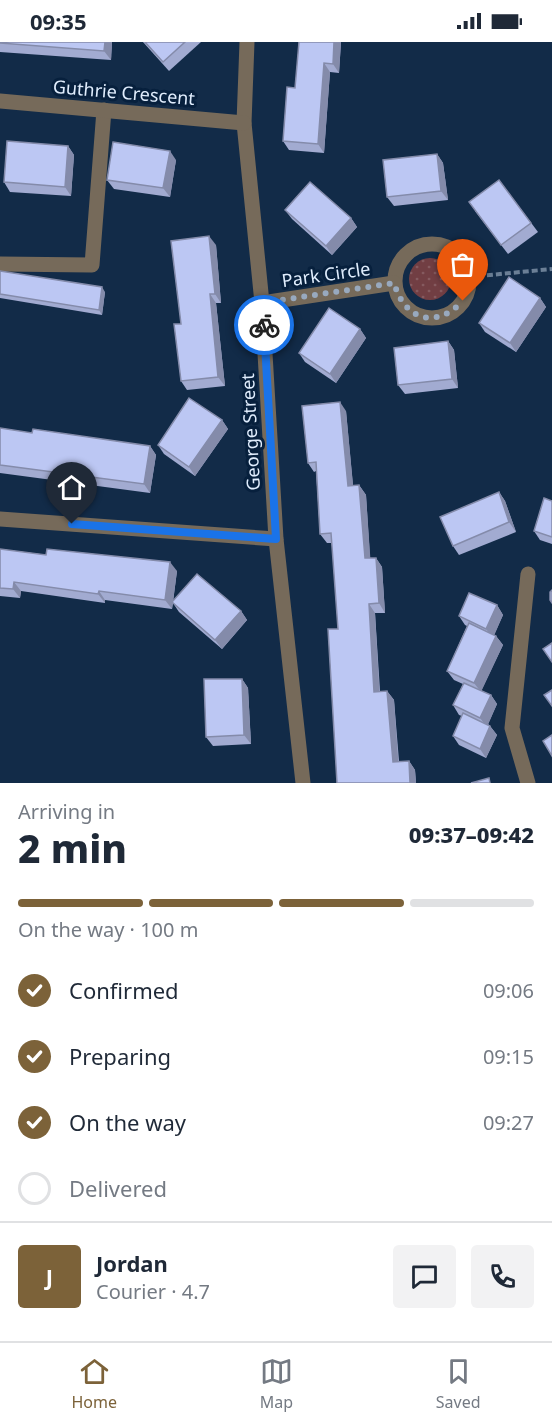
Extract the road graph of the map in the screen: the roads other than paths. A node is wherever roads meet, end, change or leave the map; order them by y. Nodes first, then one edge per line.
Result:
1 (247, 42) edge
2 (0, 101) edge
3 (104, 110) junction
4 (244, 123) junction
5 (0, 264) edge
6 (394, 283) junction
7 (262, 303) junction
8 (0, 519) edge
9 (276, 539) junction
10 (528, 574) dead end
11 (303, 783) edge
12 (528, 783) edge

1 - 4 street, George Street
2 - 3 street, Guthrie Crescent
3 - 4 street, Guthrie Crescent
3 - 5 street
4 - 7 street, George Street
6 - 6 street, Park Circle
6 - 7 street, Park Circle
7 - 9 street, George Street
8 - 9 street
9 - 11 street, George Street
10 - 12 street

